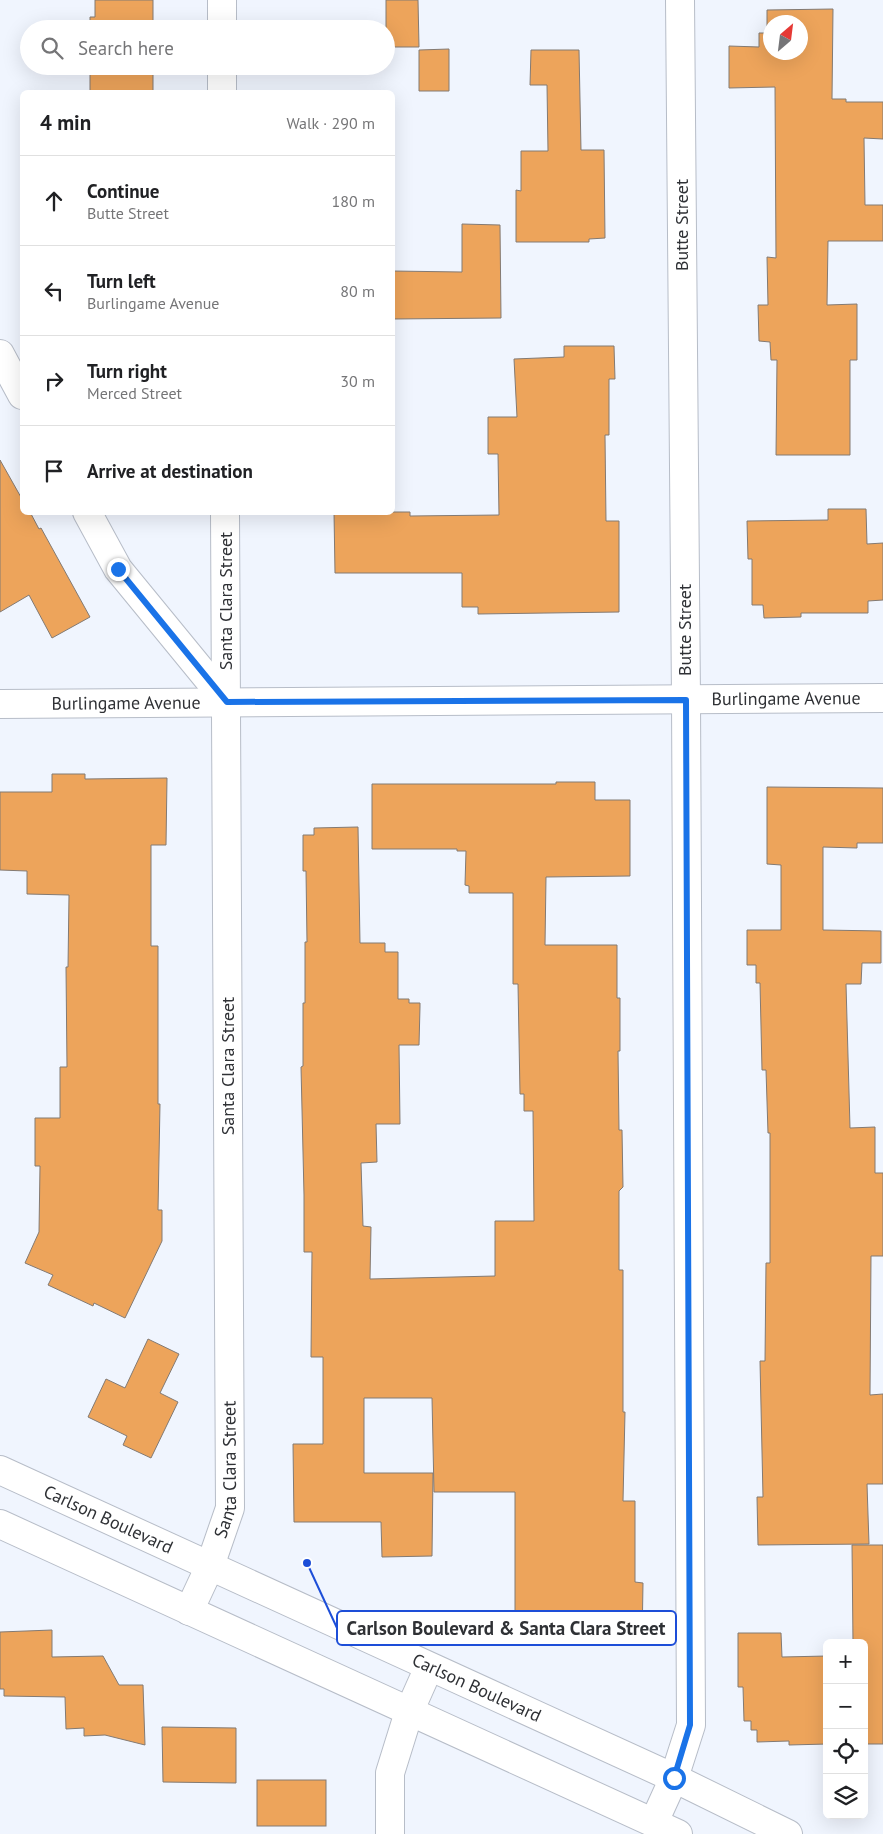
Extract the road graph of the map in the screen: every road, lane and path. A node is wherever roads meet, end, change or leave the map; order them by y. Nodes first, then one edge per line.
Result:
1 (222, 0) edge
2 (680, 0) edge
3 (222, 20) edge
4 (222, 75) edge
5 (222, 90) edge
6 (0, 354) edge
7 (20, 391) edge
8 (89, 515) edge
9 (225, 515) edge
10 (883, 698) edge
11 (686, 700) junction
12 (227, 702) junction
13 (0, 704) edge
14 (0, 1470) edge
15 (0, 1524) edge
16 (210, 1566) junction
17 (189, 1611) junction
18 (429, 1667) junction
19 (409, 1712) junction
20 (674, 1778) junction
21 (654, 1822) junction
22 (390, 1834) edge
23 (678, 1834) edge
24 (788, 1834) edge

1 - 3 street
2 - 11 street, Butte Street
4 - 5 street
6 - 7 street
8 - 12 street
9 - 12 street, Santa Clara Street
10 - 11 street, Burlingame Avenue
11 - 12 street, Burlingame Avenue
11 - 20 street, Butte Street
12 - 13 street, Burlingame Avenue
12 - 16 street, Santa Clara Street
14 - 16 street, Carlson Boulevard
15 - 17 street
16 - 17 street, Santa Clara Street
16 - 18 street, Carlson Boulevard
17 - 19 street
18 - 19 street
18 - 20 street, Carlson Boulevard
19 - 21 street
19 - 22 street
20 - 21 street, Butte Street
20 - 24 street, Carlson Boulevard
21 - 23 street

